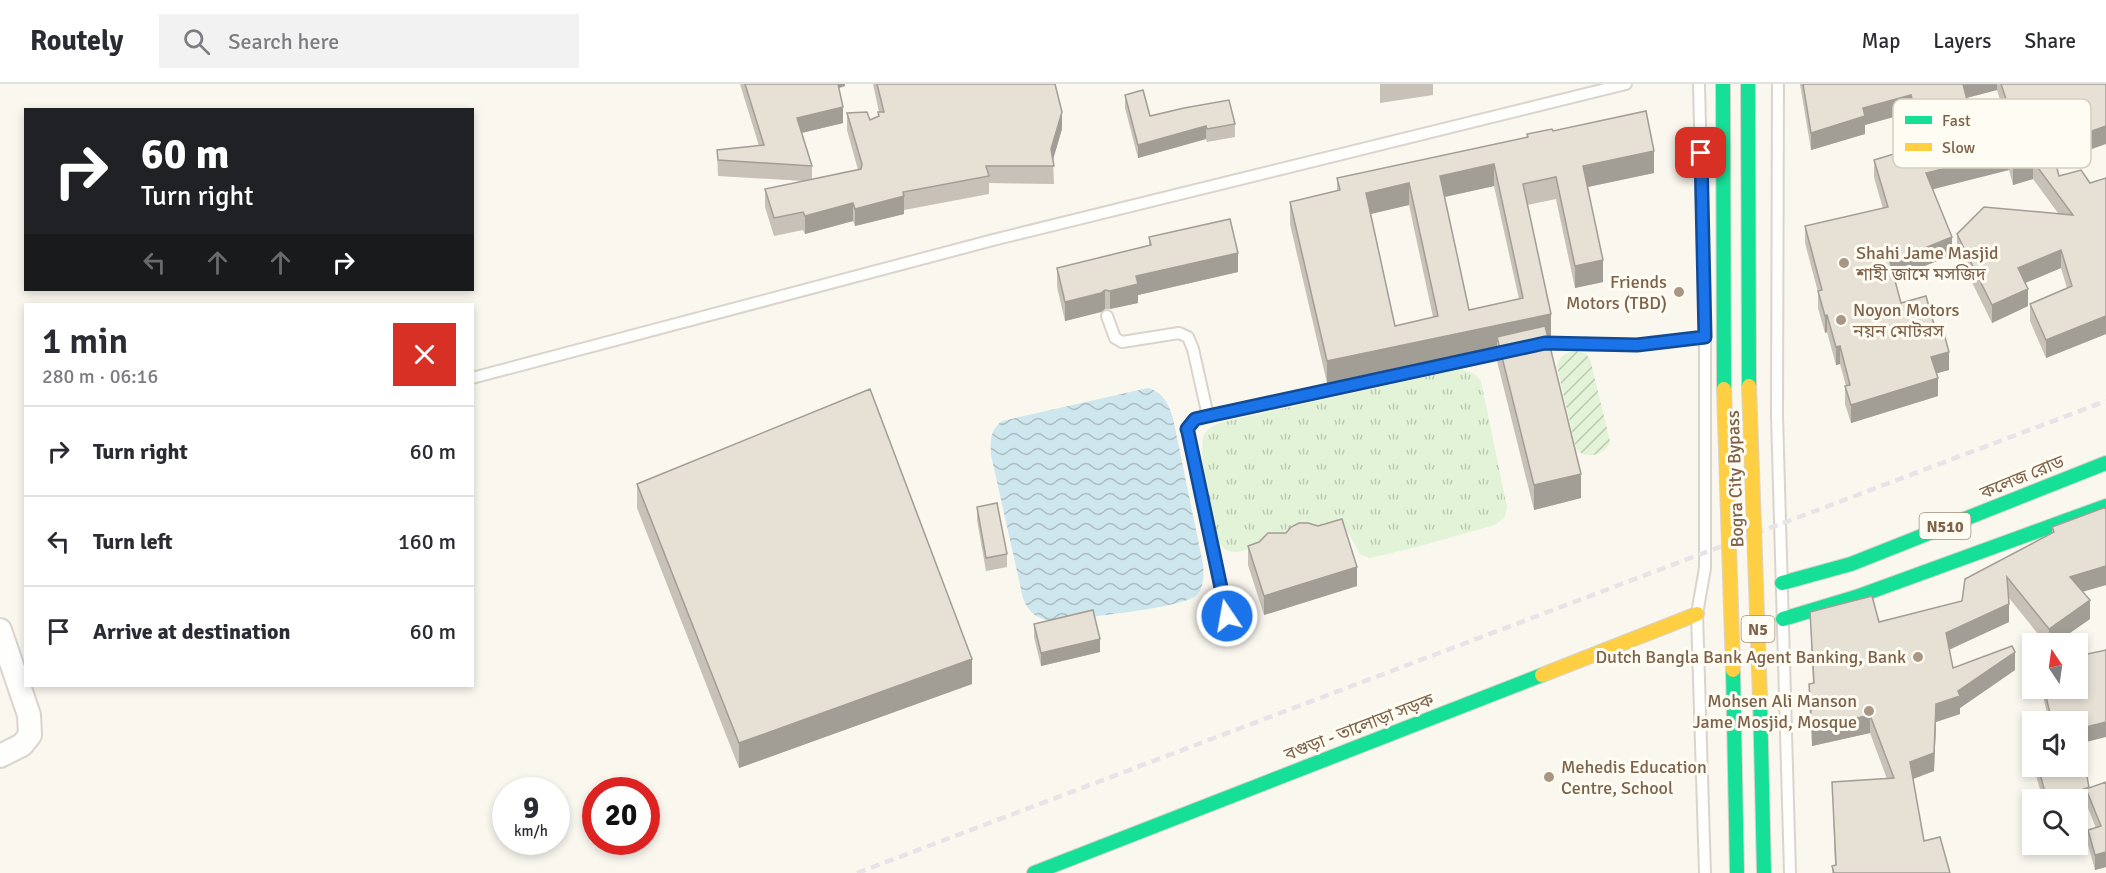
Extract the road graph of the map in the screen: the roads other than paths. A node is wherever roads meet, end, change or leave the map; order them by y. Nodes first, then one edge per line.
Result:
1 (1626, 84) edge
2 (1699, 84) edge
3 (1723, 84) edge
4 (1748, 84) edge
5 (1778, 84) edge
6 (1107, 316) dead end
7 (1705, 337) junction
8 (474, 377) edge
9 (1208, 416) junction
10 (2106, 463) edge
11 (2106, 506) edge
12 (1782, 583) junction
13 (1782, 599) junction
14 (1707, 612) junction
15 (1227, 616) dead end
16 (1783, 619) junction
17 (0, 630) edge
18 (0, 756) edge
19 (1034, 873) edge
20 (1705, 873) edge
21 (1737, 873) edge
22 (1764, 873) edge
23 (1790, 873) edge

1 - 8 lane
2 - 7 lane
3 - 21 main road, Bogra City Bypass / N5, bridge
4 - 22 main road, Bogra City Bypass / N5, bridge
5 - 12 lane
6 - 9 lane
7 - 9 lane
7 - 14 lane
9 - 15 lane
10 - 12 main road, কলেজ রোড / N510
11 - 16 main road, N510
12 - 13 lane
13 - 14 lane
13 - 16 lane
14 - 19 main road, বগুড়া - তালোড়া সড়ক
14 - 20 lane
16 - 23 lane
17 - 18 street

